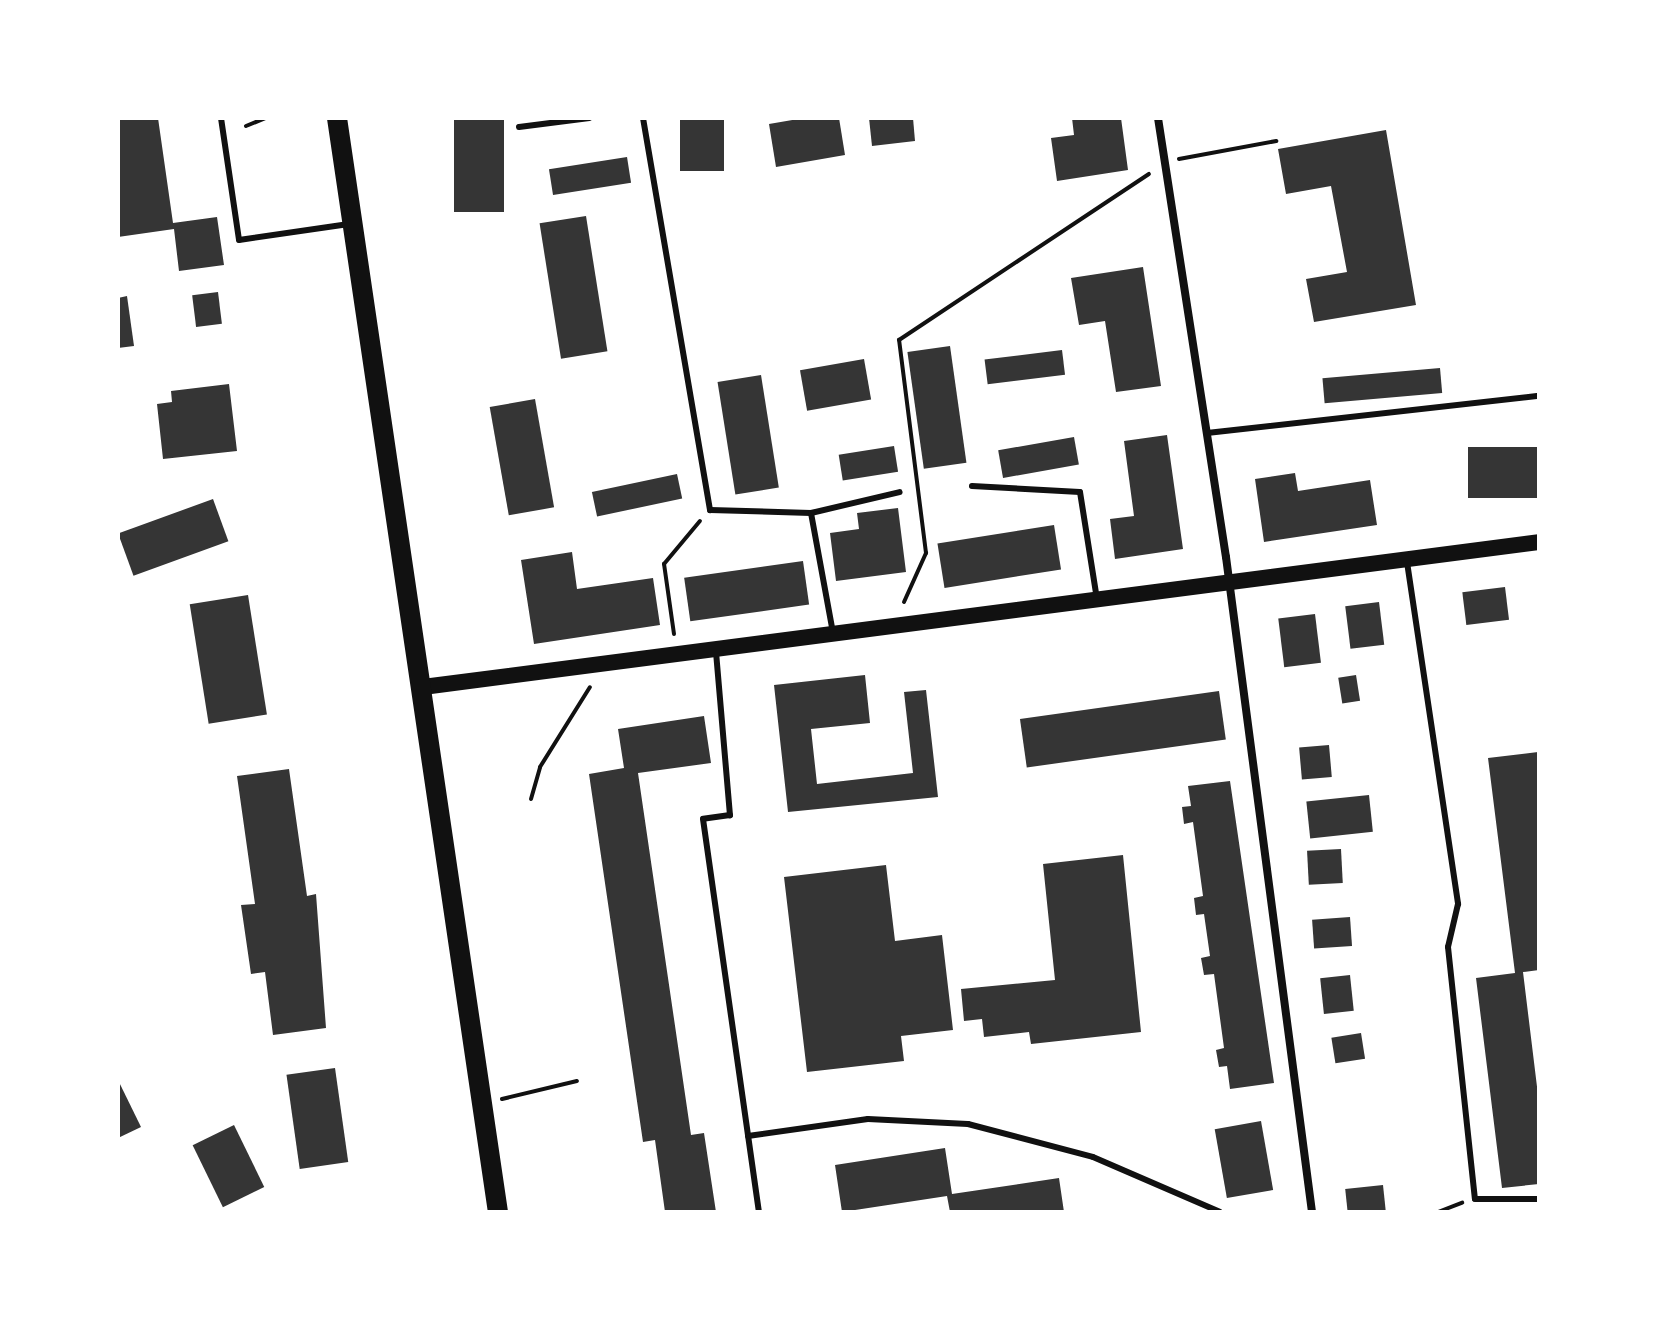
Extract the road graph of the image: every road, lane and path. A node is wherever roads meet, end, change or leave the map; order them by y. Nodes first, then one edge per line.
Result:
1 (221, 118) edge
2 (266, 118) edge
3 (337, 118) edge
4 (589, 118) edge
5 (643, 118) edge
6 (1158, 118) edge
7 (246, 126) dead end
8 (519, 127) dead end
9 (1276, 141) dead end
10 (1165, 166) junction
11 (353, 223) junction
12 (1539, 396) edge
13 (1207, 433) junction
14 (972, 486) dead end
15 (900, 492) dead end
16 (710, 510) junction
17 (811, 513) junction
18 (1539, 542) edge
19 (1406, 558) junction
20 (1230, 580) junction
21 (1097, 599) junction
22 (904, 602) dead end
23 (833, 633) junction
24 (674, 635) dead end
25 (715, 649) junction
26 (621, 661) junction
27 (423, 687) junction
28 (531, 799) dead end
29 (577, 1081) dead end
30 (482, 1103) junction
31 (748, 1136) junction
32 (1475, 1199) junction
33 (1539, 1199) edge
34 (498, 1212) edge
35 (759, 1212) edge
36 (1220, 1212) edge
37 (1312, 1212) edge
38 (1438, 1212) edge

1 - 11 lane
2 - 7 path
3 - 11 main road
4 - 8 lane
5 - 16 lane
6 - 10 street
9 - 10 path
10 - 13 street
10 - 22 path
11 - 27 main road
12 - 13 lane
13 - 20 street
14 - 21 lane
15 - 17 lane
16 - 17 lane
16 - 24 path
17 - 23 lane
18 - 19 main road
19 - 20 main road
19 - 32 lane
20 - 21 main road
20 - 37 street
21 - 23 main road
23 - 25 main road
25 - 26 main road
25 - 31 lane
26 - 27 main road
26 - 28 path
27 - 30 main road
29 - 30 path
30 - 34 main road
31 - 35 lane
31 - 36 lane
32 - 33 lane
32 - 38 path

